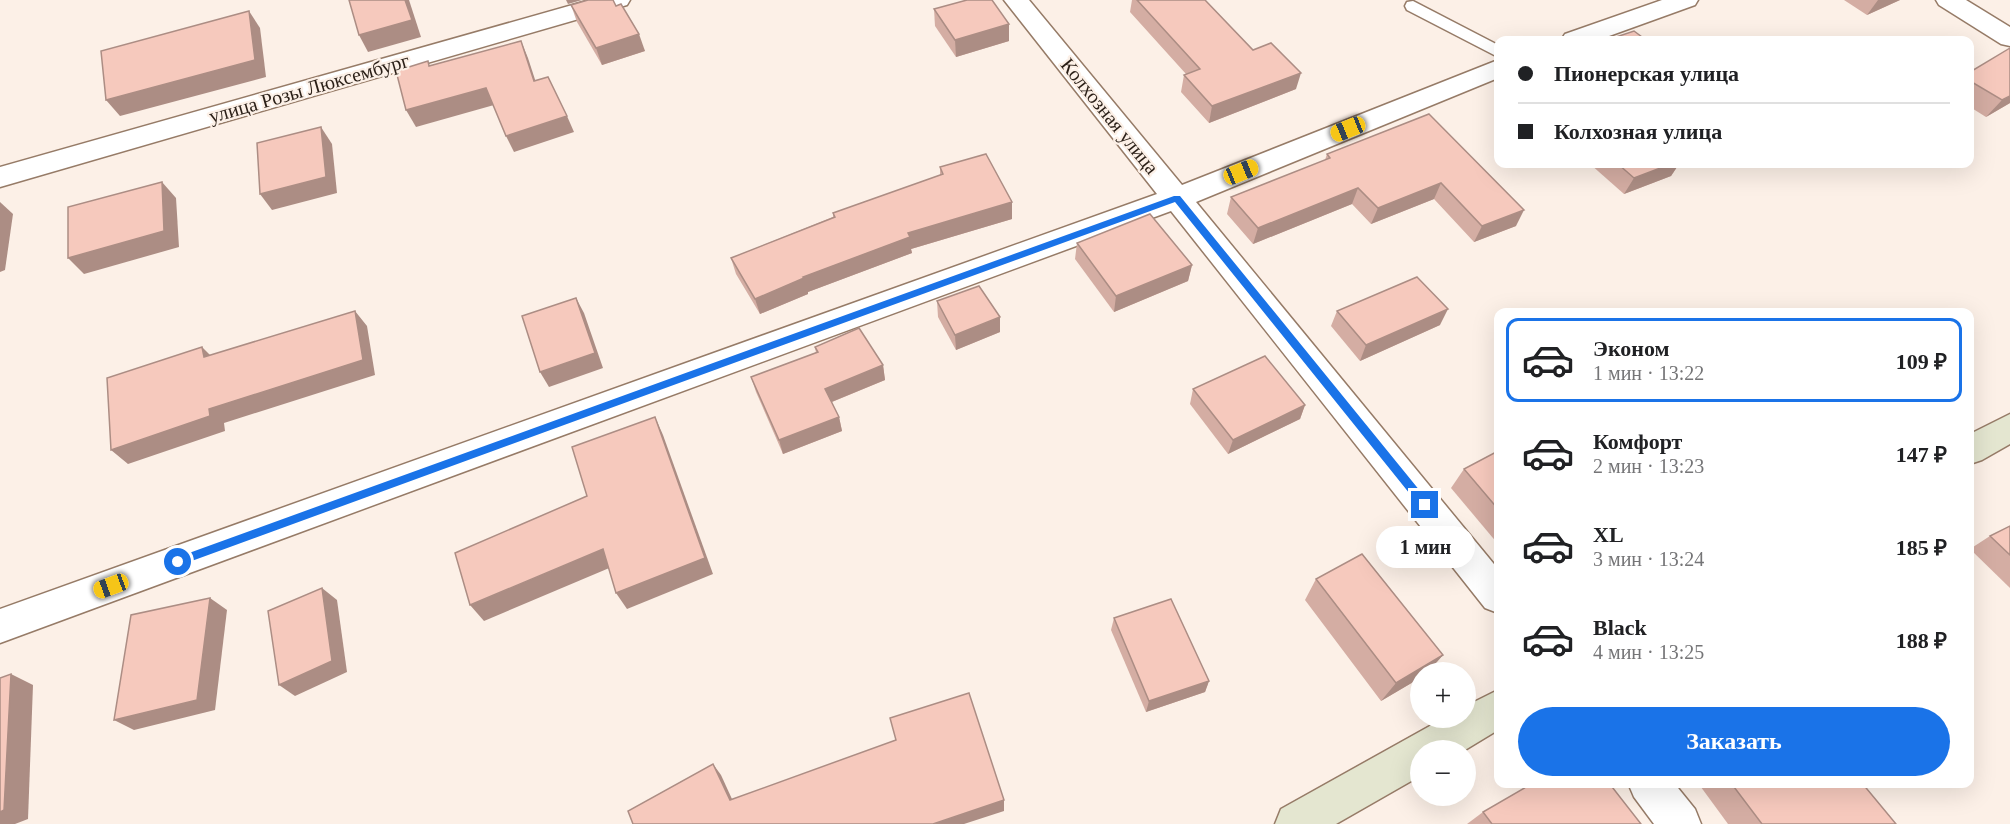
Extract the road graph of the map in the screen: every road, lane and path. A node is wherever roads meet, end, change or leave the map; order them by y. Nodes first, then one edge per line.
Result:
1 (618, 0) edge
2 (1016, 0) edge
3 (1686, 0) edge
4 (1948, 0) edge
5 (1413, 6) dead end
6 (1585, 36) edge
7 (2010, 38) edge
8 (1494, 50) edge
9 (1494, 70) edge
10 (0, 177) edge
11 (1177, 198) junction
12 (2010, 428) edge
13 (1974, 448) edge
14 (1494, 591) edge
15 (0, 626) edge
16 (1494, 712) edge
17 (1445, 740) edge
18 (1410, 760) edge
19 (1652, 788) edge
20 (1296, 824) edge
21 (1680, 824) edge

1 - 10 street, улица Розы Люксембург
2 - 11 street, Колхозная улица
3 - 6 street
4 - 7 street
5 - 8 lane
9 - 11 street
11 - 14 street, Колхозная улица
11 - 15 street
12 - 13 street
16 - 17 street
18 - 20 street
19 - 21 street

